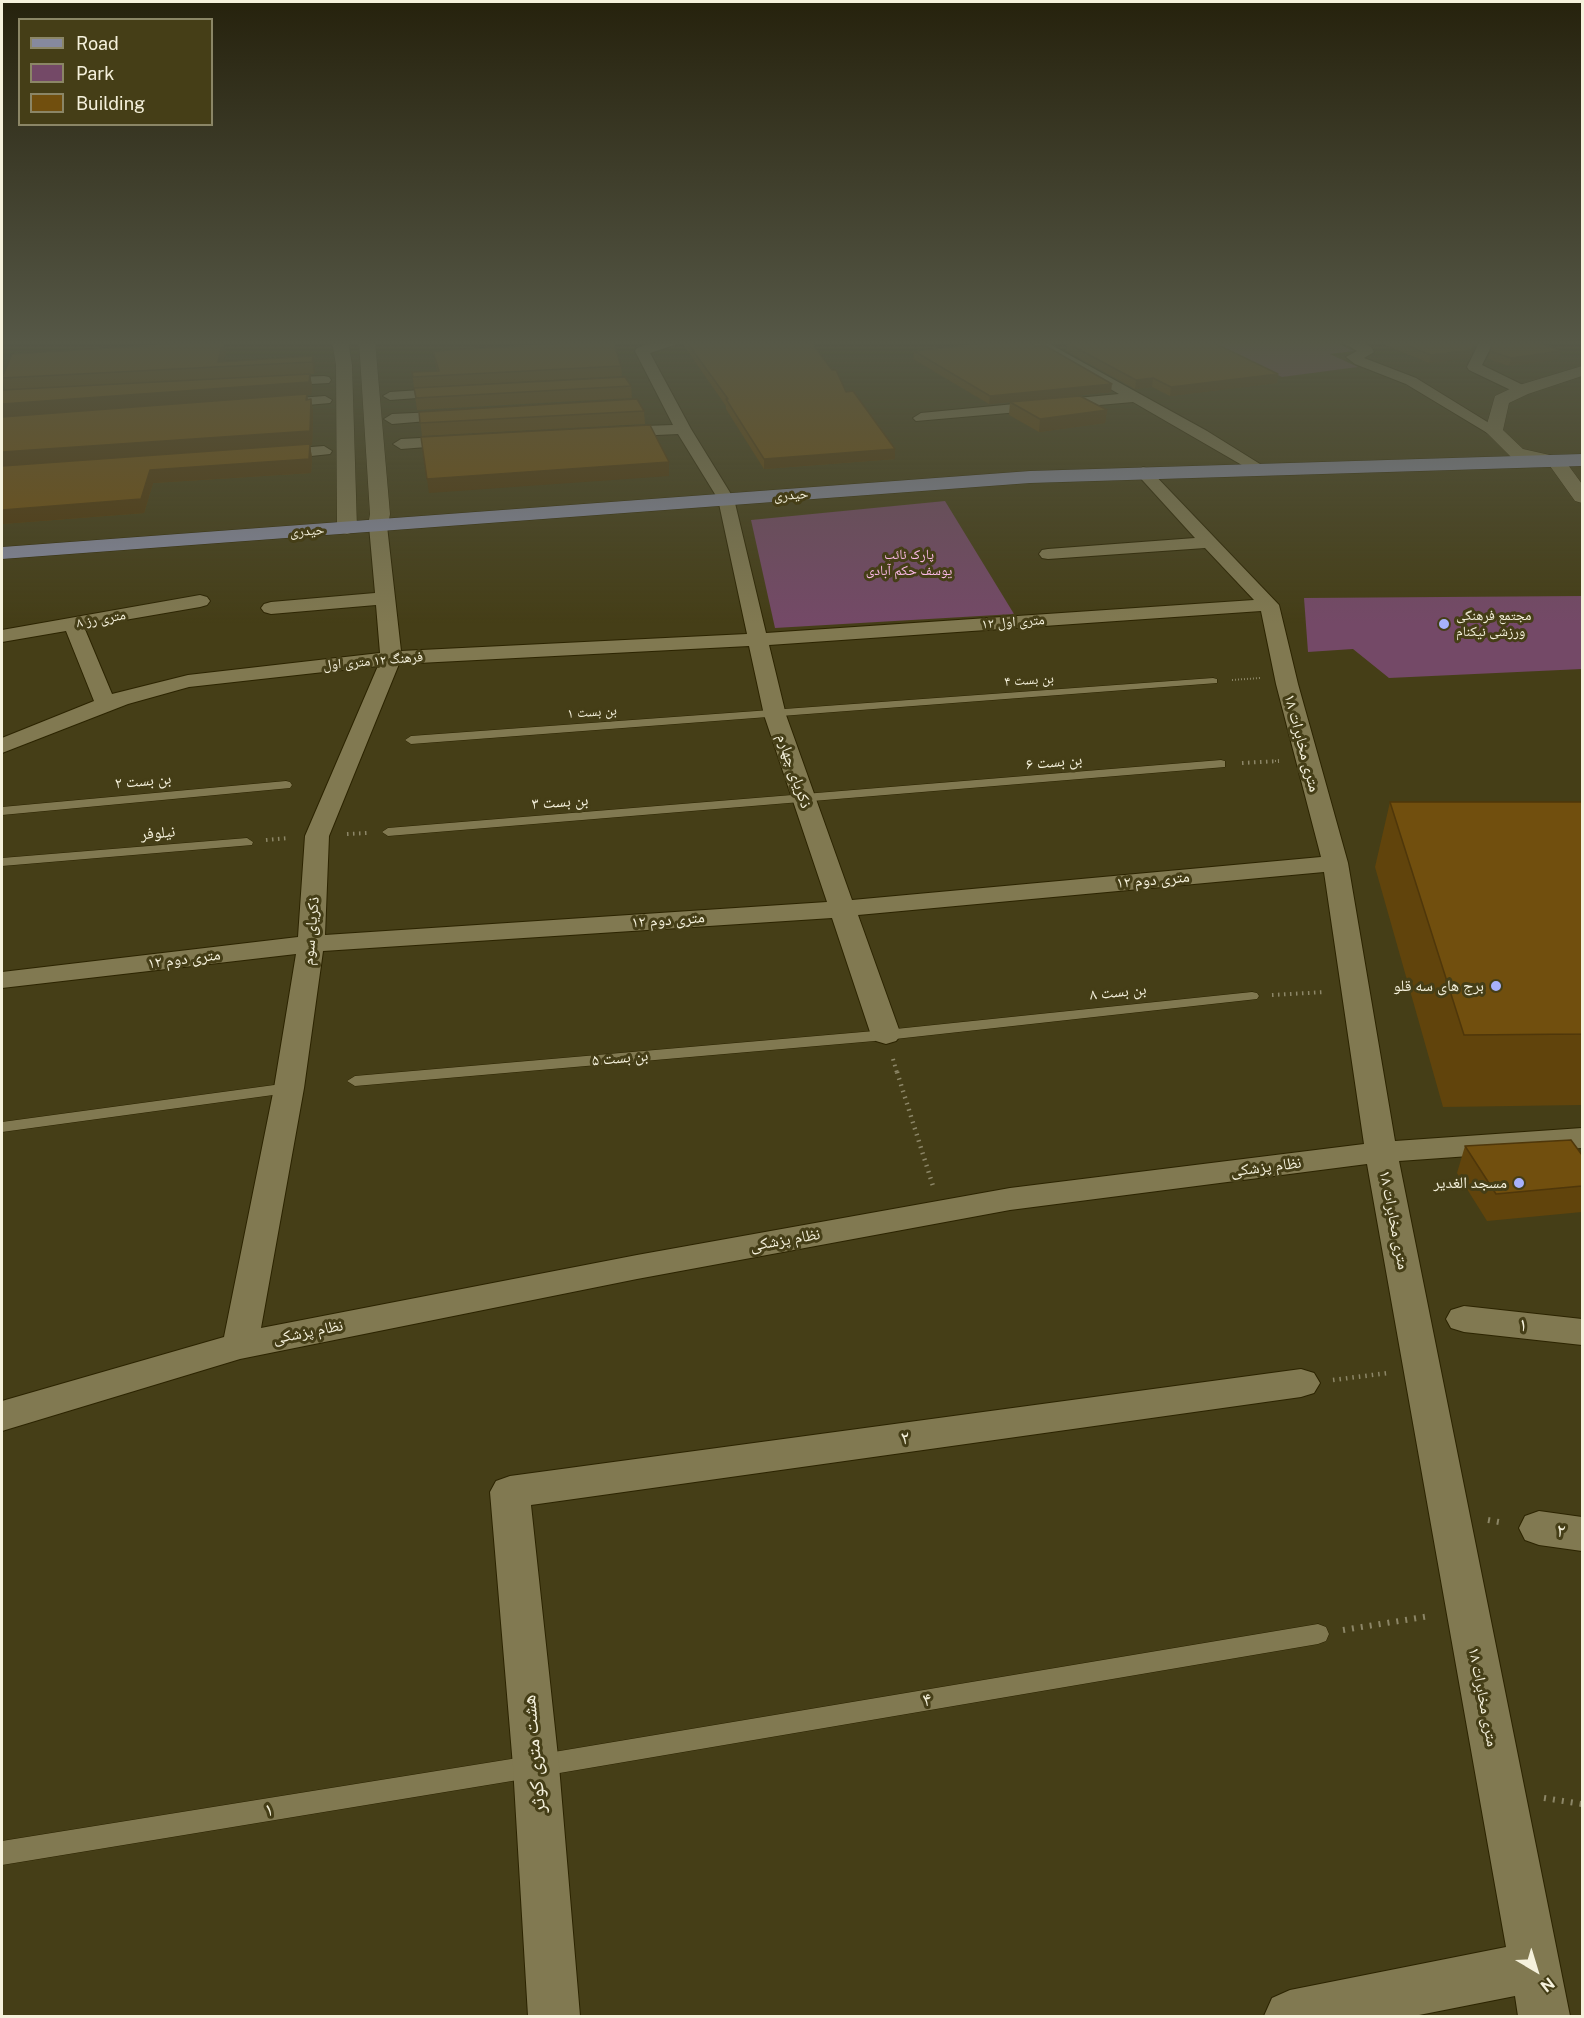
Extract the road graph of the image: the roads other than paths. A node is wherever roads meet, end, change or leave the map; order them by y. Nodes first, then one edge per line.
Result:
1 (345, 435) edge
2 (374, 435) edge
3 (687, 435) edge
4 (1202, 435) edge
5 (1498, 435) edge
6 (472, 440) edge
7 (401, 444) dead end
8 (1582, 450) edge
9 (324, 452) dead end
10 (1517, 453) junction
11 (253, 456) edge
12 (1582, 460) edge
13 (1556, 462) junction
14 (1252, 464) junction
15 (1143, 472) junction
16 (723, 494) junction
17 (1582, 497) edge
18 (379, 520) junction
19 (347, 522) junction
20 (1210, 542) junction
21 (2, 543) edge
22 (2, 553) edge
23 (1048, 554) dead end
24 (385, 598) junction
25 (200, 601) dead end
26 (1269, 604) junction
27 (271, 608) dead end
28 (73, 624) junction
29 (2, 636) edge
30 (757, 640) junction
31 (391, 658) junction
32 (1214, 681) road end
33 (106, 705) junction
34 (775, 714) junction
35 (2, 726) edge
36 (22, 736) junction
37 (411, 740) dead end
38 (2, 746) edge
39 (1221, 764) road end
40 (286, 785) dead end
41 (804, 800) junction
42 (2, 811) edge
43 (388, 832) road end
44 (247, 842) road end
45 (2, 862) edge
46 (1335, 863) junction
47 (842, 909) junction
48 (311, 944) junction
49 (2, 980) edge
50 (1252, 996) road end
51 (885, 1035) junction
52 (356, 1081) dead end
53 (289, 1088) junction
54 (2, 1127) edge
55 (1582, 1138) edge
56 (1381, 1152) junction
57 (1464, 1319) dead end
58 (1582, 1332) edge
59 (240, 1346) junction
60 (1301, 1383) road end
61 (2, 1416) edge
62 (510, 1492) joint
63 (1539, 1528) road end
64 (1582, 1534) edge
65 (1318, 1634) road end
66 (536, 1766) junction
67 (2, 1853) edge
68 (1534, 1967) junction
69 (554, 2016) edge
70 (1290, 2016) edge
71 (1544, 2016) edge

1 - 19 main road
2 - 18 main road
3 - 16 street, ذکریای چهارم
4 - 14 street
5 - 10 main road
6 - 7 street
8 - 10 main road, حیدری
9 - 11 street
10 - 13 main road
10 - 14 main road, حیدری
12 - 13 main road, حیدری
13 - 14 main road, حیدری
13 - 17 main road
14 - 15 main road, حیدری
14 - 16 main road, حیدری
15 - 16 main road, حیدری
15 - 20 street
16 - 18 main road, حیدری
16 - 30 street, ذکریای چهارم
18 - 19 main road, حیدری
18 - 24 street, ذکریای سوم
19 - 21 main road, حیدری
19 - 22 main road, حیدری
20 - 23 street
20 - 26 street
24 - 27 street
24 - 31 street, ذکریای سوم
25 - 28 street, ۸ متری رز
26 - 30 street, ۱۲ متری اول
26 - 46 street, ۱۸ متری مخابرات
28 - 29 street, ۸ متری رز
28 - 33 street
30 - 31 street, فرهنگ ۱۲ متری اول
30 - 34 street, ذکریای چهارم
31 - 33 street, فرهنگ ۱۲ متری اول
31 - 48 street, ذکریای سوم
32 - 34 lane, بن بست ۴
33 - 36 street, فرهنگ ۱۲ متری اول
34 - 37 lane, بن بست ۱
34 - 41 street, ذکریای چهارم
35 - 36 street
36 - 38 street, فرهنگ ۱۲ متری اول
39 - 41 lane, بن بست ۶
40 - 42 lane, بن بست ۲
41 - 43 lane, بن بست ۳
41 - 47 street, ذکریای چهارم
44 - 45 lane, نیلوفر
46 - 47 street, ۱۲ متری دوم
46 - 56 street, ۱۸ متری مخابرات
47 - 48 street, ۱۲ متری دوم
47 - 51 street, ذکریای چهارم
48 - 49 street, ۱۲ متری دوم
48 - 53 street, ذکریای سوم
50 - 51 lane, بن بست ۸
51 - 52 lane, بن بست ۵
53 - 54 lane
53 - 59 street, ذکریای سوم
55 - 56 street, نظام پزشکی
56 - 59 street, نظام پزشکی
56 - 68 street, ۱۸ متری مخابرات
57 - 58 street, ۱
59 - 61 street, نظام پزشکی
60 - 62 street, ۲
62 - 66 street, هشت متری کوثر
63 - 64 street, ۲
65 - 66 lane, ۴
66 - 67 lane, ۱
66 - 69 street, هشت متری کوثر
68 - 70 street
68 - 71 street, ۱۸ متری مخابرات

